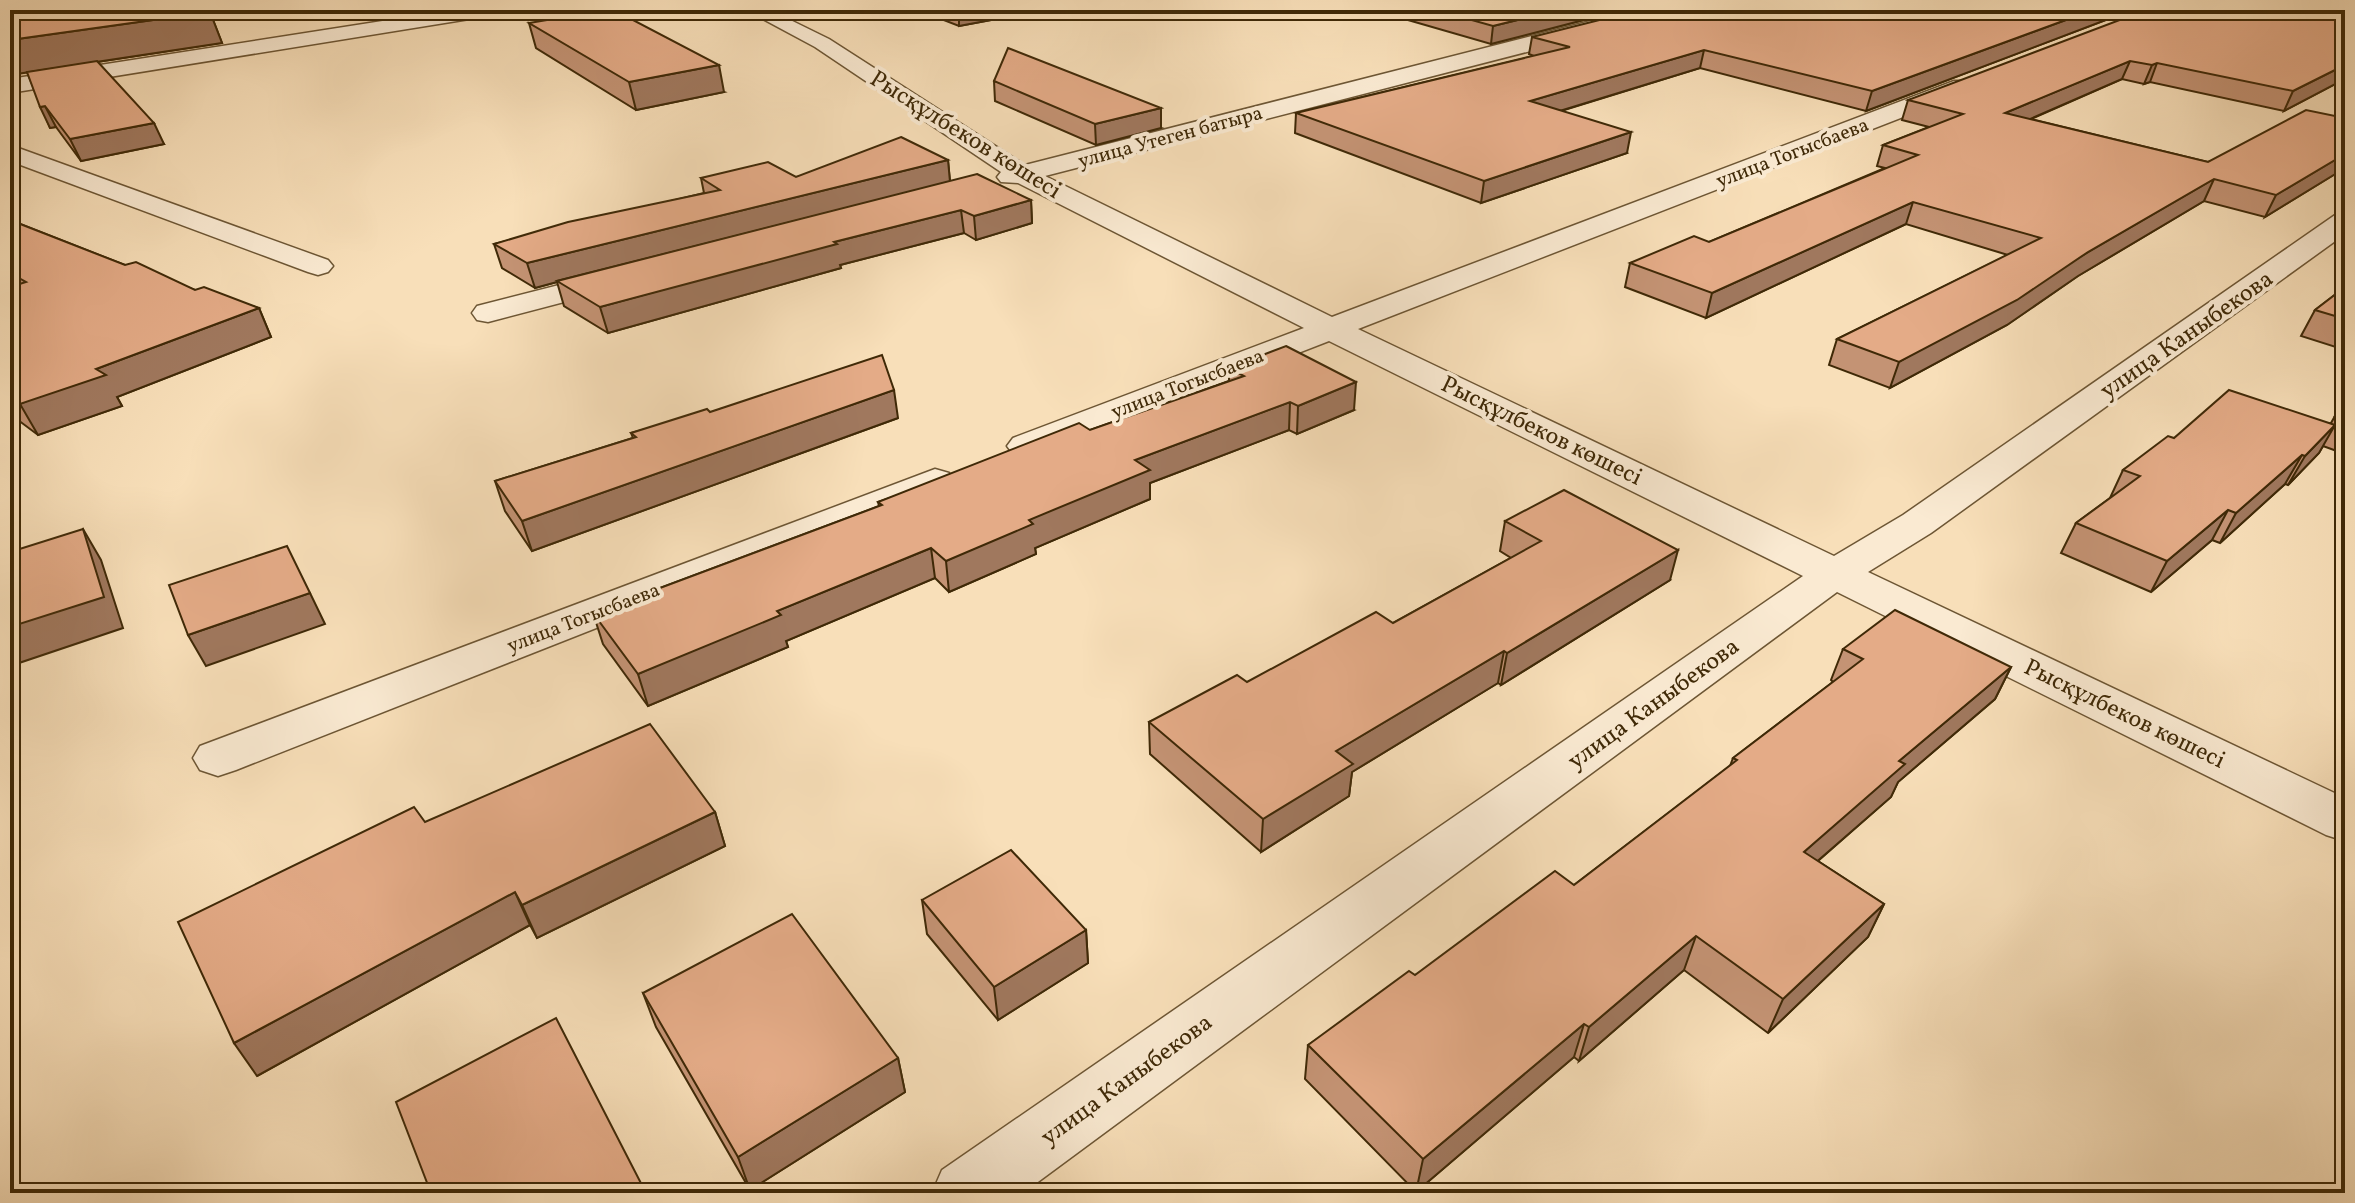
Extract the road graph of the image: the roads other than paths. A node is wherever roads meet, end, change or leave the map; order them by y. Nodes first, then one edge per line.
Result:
1 (488, 10) edge
2 (755, 10) edge
3 (1655, 11) edge
4 (1993, 74) edge
5 (10, 86) edge
6 (10, 152) edge
7 (1006, 178) junction
8 (2345, 221) edge
9 (318, 266) dead end
10 (640, 273) edge
11 (488, 313) dead end
12 (1329, 328) junction
13 (1003, 454) edge
14 (959, 472) edge
15 (1837, 572) junction
16 (218, 758) dead end
17 (2345, 821) edge
18 (967, 1193) edge

1 - 5 street
2 - 7 street, Рысқұлбеков көшесі
3 - 7 street, улица Утеген батыра
4 - 12 street, улица Тогысбаева
6 - 9 street
7 - 12 street, Рысқұлбеков көшесі
8 - 15 street, улица Каныбекова
10 - 11 street
12 - 13 street, улица Тогысбаева
12 - 15 street, Рысқұлбеков көшесі
14 - 16 street, улица Тогысбаева
15 - 17 street, Рысқұлбеков көшесі
15 - 18 street, улица Каныбекова

